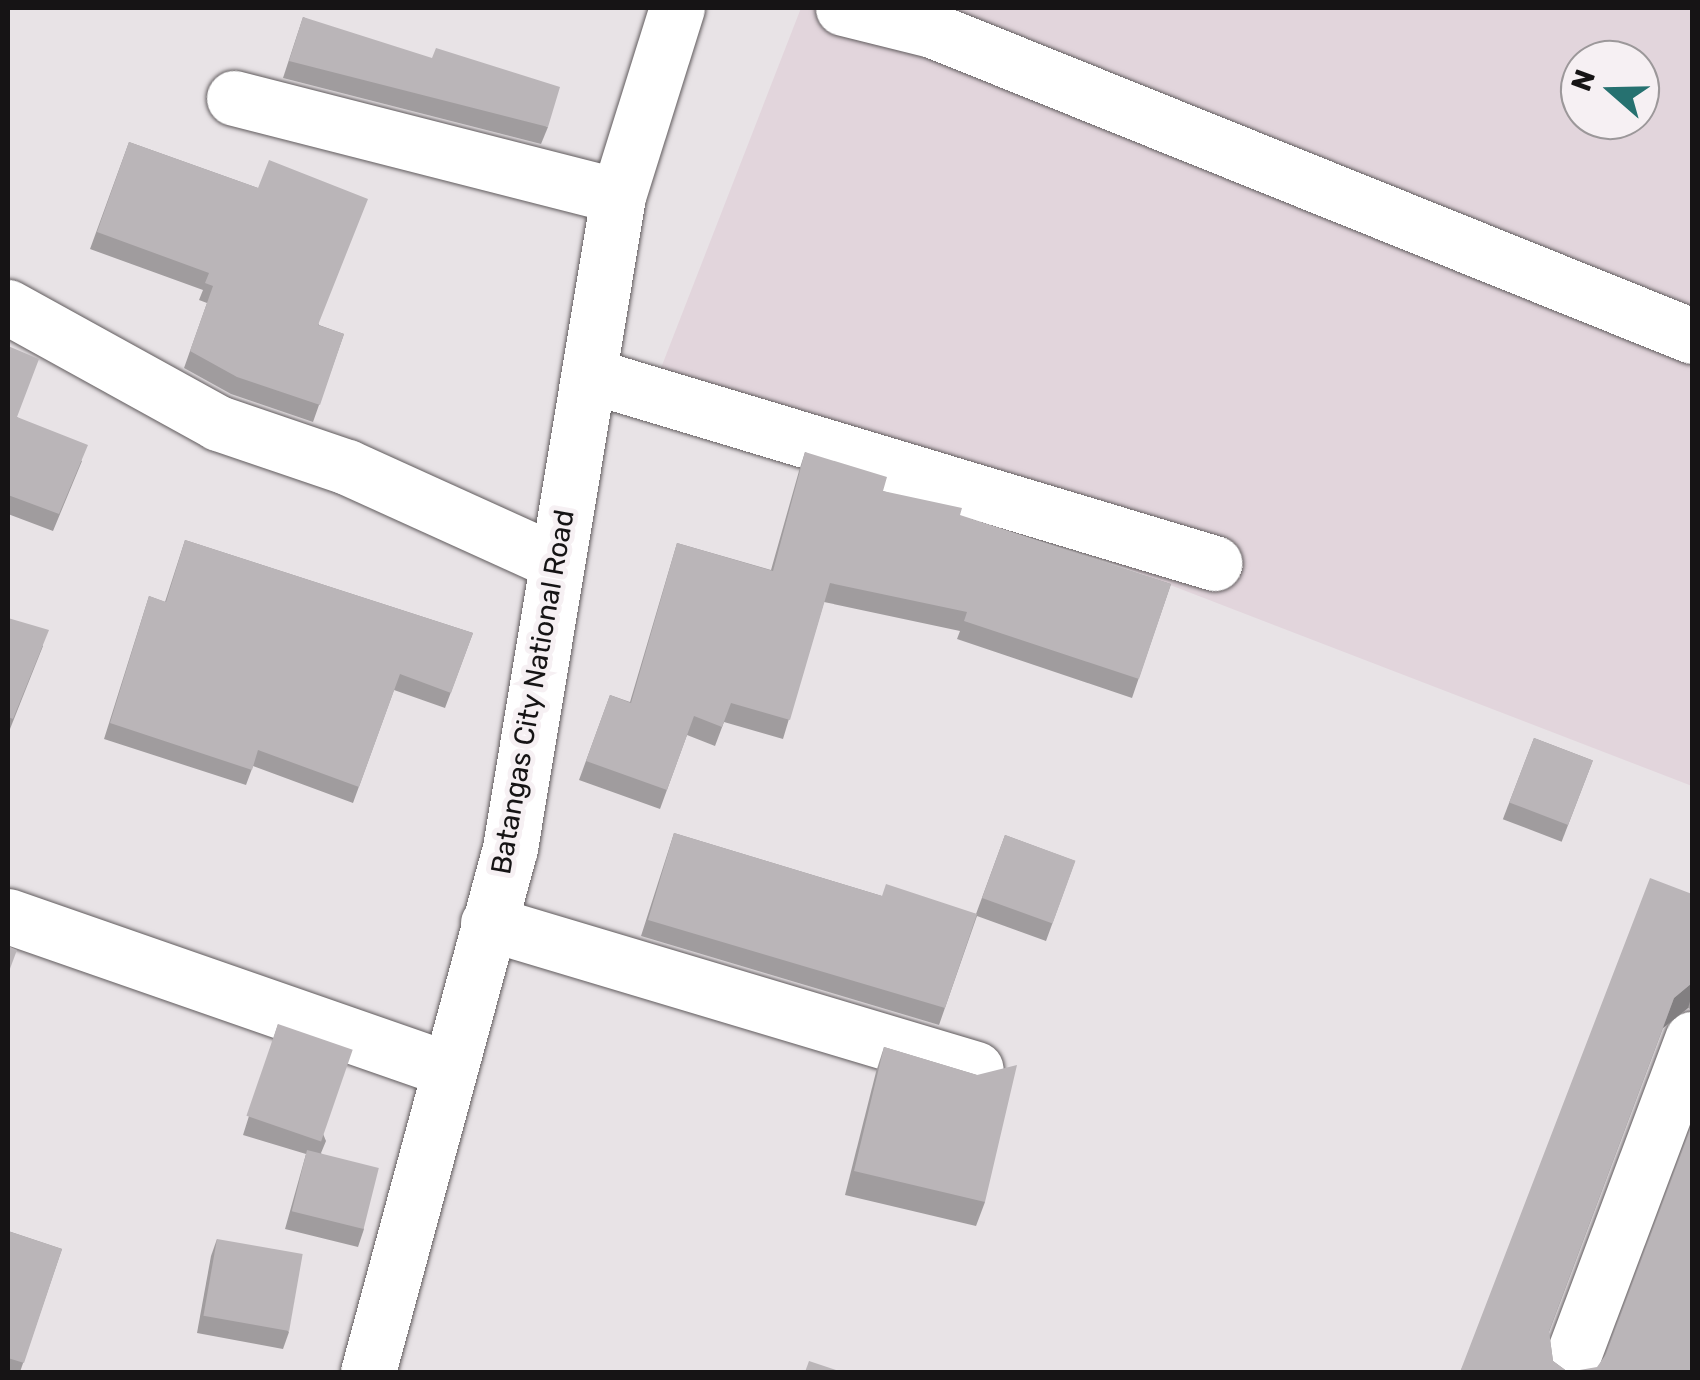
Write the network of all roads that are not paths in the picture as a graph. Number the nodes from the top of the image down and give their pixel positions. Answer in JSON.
{"nodes":[{"id":1,"x":676,"y":8,"type":"edge"},
{"id":2,"x":844,"y":8,"type":"edge"},
{"id":3,"x":936,"y":19,"type":"edge"},
{"id":4,"x":234,"y":98,"type":"dead end"},
{"id":5,"x":618,"y":196,"type":"junction"},
{"id":6,"x":8,"y":307,"type":"edge"},
{"id":7,"x":1692,"y":336,"type":"edge"},
{"id":8,"x":592,"y":376,"type":"junction"},
{"id":9,"x":554,"y":561,"type":"junction"},
{"id":10,"x":1214,"y":563,"type":"dead end"},
{"id":11,"x":8,"y":916,"type":"edge"},
{"id":12,"x":488,"y":923,"type":"junction"},
{"id":13,"x":1692,"y":1039,"type":"edge"},
{"id":14,"x":976,"y":1069,"type":"dead end"},
{"id":15,"x":448,"y":1070,"type":"junction"},
{"id":16,"x":368,"y":1372,"type":"edge"},
{"id":17,"x":1567,"y":1372,"type":"edge"}],
"edges":[{"from":1,"to":5,"type":"street","name":"Batangas City National Road"},
{"from":2,"to":3,"type":"street"},
{"from":3,"to":7,"type":"street"},
{"from":4,"to":5,"type":"street"},
{"from":5,"to":8,"type":"street","name":"Batangas City National Road"},
{"from":6,"to":9,"type":"street"},
{"from":8,"to":9,"type":"street","name":"Batangas City National Road"},
{"from":8,"to":10,"type":"street"},
{"from":9,"to":12,"type":"street","name":"Batangas City National Road"},
{"from":11,"to":15,"type":"street"},
{"from":12,"to":14,"type":"street"},
{"from":12,"to":15,"type":"street","name":"Batangas City National Road"},
{"from":13,"to":17,"type":"street"},
{"from":15,"to":16,"type":"street","name":"Batangas City National Road"}]}
